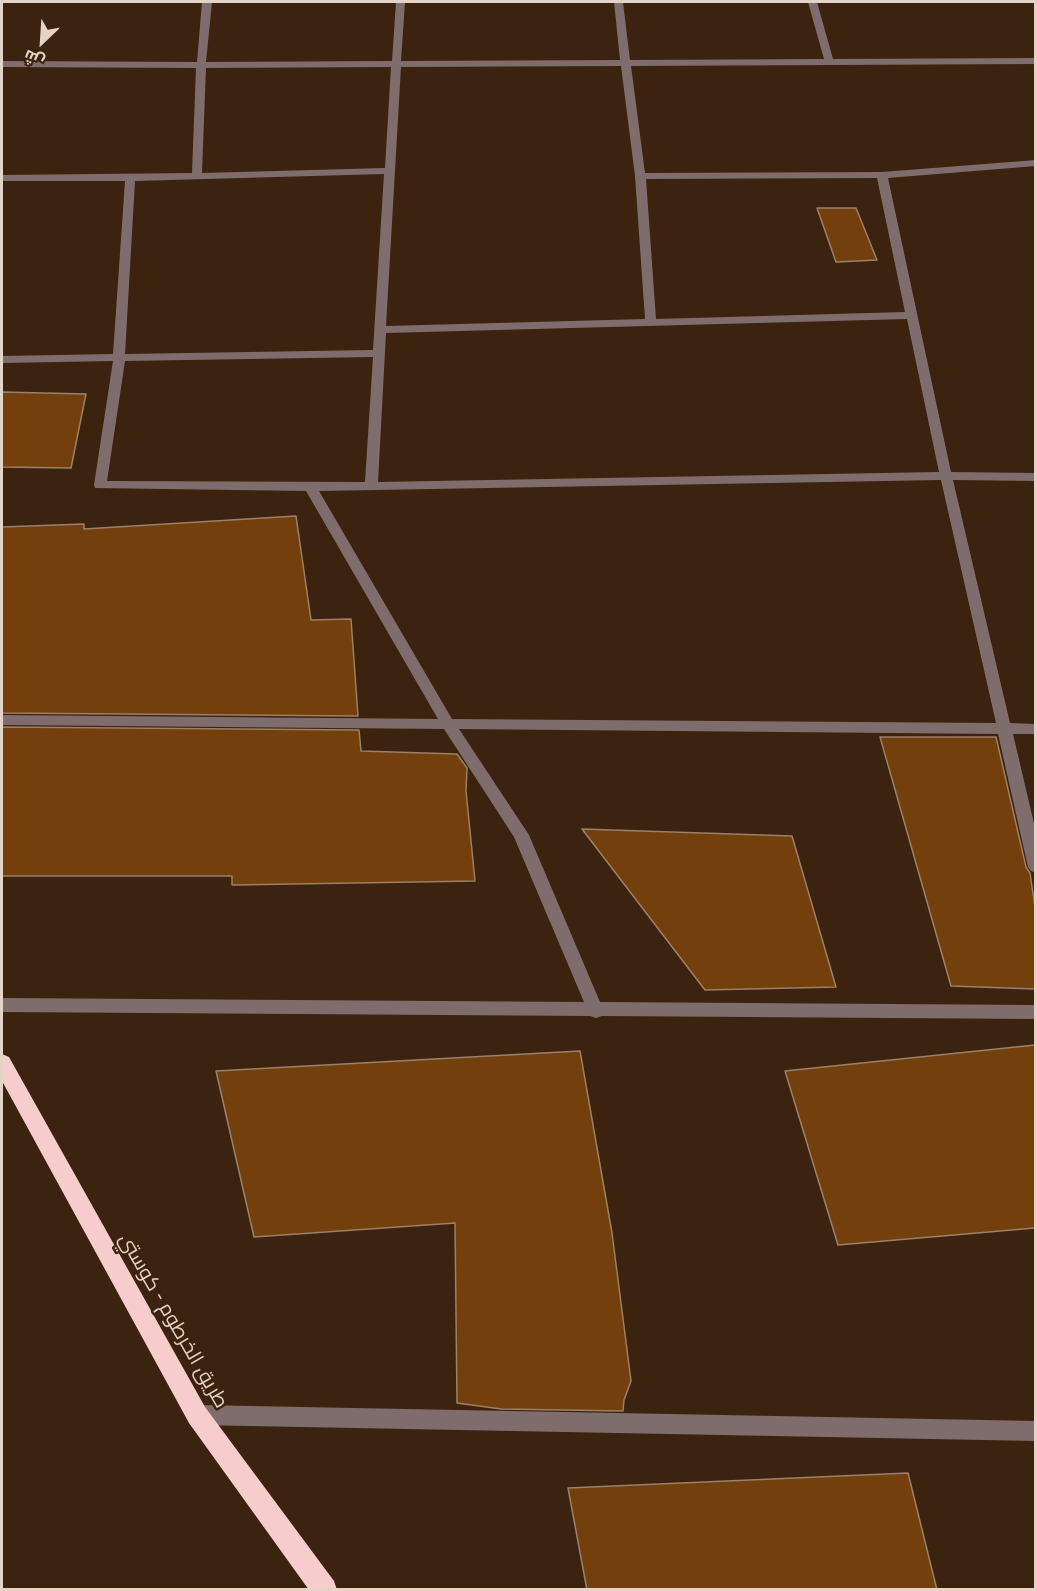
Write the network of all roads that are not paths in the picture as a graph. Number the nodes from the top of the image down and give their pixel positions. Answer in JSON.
{"nodes":[{"id":1,"x":207,"y":2,"type":"edge"},
{"id":2,"x":400,"y":2,"type":"edge"},
{"id":3,"x":618,"y":2,"type":"edge"},
{"id":4,"x":812,"y":2,"type":"edge"},
{"id":5,"x":624,"y":61,"type":"junction"},
{"id":6,"x":829,"y":61,"type":"junction"},
{"id":7,"x":1035,"y":61,"type":"edge"},
{"id":8,"x":396,"y":63,"type":"junction"},
{"id":9,"x":2,"y":64,"type":"edge"},
{"id":10,"x":201,"y":66,"type":"junction"},
{"id":11,"x":1035,"y":163,"type":"edge"},
{"id":12,"x":390,"y":171,"type":"junction"},
{"id":13,"x":882,"y":175,"type":"junction"},
{"id":14,"x":640,"y":176,"type":"junction"},
{"id":15,"x":197,"y":177,"type":"junction"},
{"id":16,"x":2,"y":178,"type":"edge"},
{"id":17,"x":130,"y":178,"type":"junction"},
{"id":18,"x":913,"y":315,"type":"junction"},
{"id":19,"x":651,"y":324,"type":"junction"},
{"id":20,"x":380,"y":330,"type":"junction"},
{"id":21,"x":378,"y":353,"type":"junction"},
{"id":22,"x":119,"y":359,"type":"junction"},
{"id":23,"x":2,"y":360,"type":"edge"},
{"id":24,"x":946,"y":476,"type":"junction"},
{"id":25,"x":1035,"y":477,"type":"edge"},
{"id":26,"x":371,"y":485,"type":"junction"},
{"id":27,"x":310,"y":487,"type":"junction"},
{"id":28,"x":2,"y":720,"type":"edge"},
{"id":29,"x":448,"y":724,"type":"junction"},
{"id":30,"x":1004,"y":728,"type":"junction"},
{"id":31,"x":1035,"y":729,"type":"edge"},
{"id":32,"x":1035,"y":867,"type":"edge"},
{"id":33,"x":2,"y":1005,"type":"edge"},
{"id":34,"x":596,"y":1011,"type":"junction"},
{"id":35,"x":1035,"y":1012,"type":"edge"},
{"id":36,"x":2,"y":1063,"type":"edge"},
{"id":37,"x":197,"y":1416,"type":"junction"},
{"id":38,"x":1035,"y":1431,"type":"edge"},
{"id":39,"x":325,"y":1590,"type":"edge"}],
"edges":[{"from":1,"to":10,"type":"street"},
{"from":2,"to":8,"type":"street"},
{"from":3,"to":5,"type":"street"},
{"from":4,"to":6,"type":"street"},
{"from":5,"to":6,"type":"street"},
{"from":5,"to":8,"type":"street"},
{"from":5,"to":14,"type":"street"},
{"from":6,"to":7,"type":"street"},
{"from":8,"to":10,"type":"street"},
{"from":8,"to":12,"type":"street"},
{"from":9,"to":10,"type":"street"},
{"from":10,"to":15,"type":"street"},
{"from":11,"to":13,"type":"street"},
{"from":12,"to":15,"type":"street"},
{"from":12,"to":20,"type":"street"},
{"from":13,"to":14,"type":"street"},
{"from":13,"to":18,"type":"street"},
{"from":14,"to":19,"type":"street"},
{"from":15,"to":17,"type":"street"},
{"from":16,"to":17,"type":"street"},
{"from":17,"to":22,"type":"street"},
{"from":18,"to":19,"type":"street"},
{"from":18,"to":24,"type":"street"},
{"from":19,"to":20,"type":"street"},
{"from":20,"to":21,"type":"street"},
{"from":21,"to":22,"type":"street"},
{"from":21,"to":26,"type":"street"},
{"from":22,"to":23,"type":"street"},
{"from":22,"to":27,"type":"street"},
{"from":24,"to":25,"type":"street"},
{"from":24,"to":26,"type":"street"},
{"from":24,"to":30,"type":"street"},
{"from":26,"to":27,"type":"street"},
{"from":27,"to":29,"type":"street"},
{"from":28,"to":29,"type":"street"},
{"from":29,"to":30,"type":"street"},
{"from":29,"to":34,"type":"street"},
{"from":30,"to":31,"type":"street"},
{"from":30,"to":32,"type":"street"},
{"from":33,"to":34,"type":"street"},
{"from":34,"to":35,"type":"street"},
{"from":36,"to":37,"type":"highway","name":"طريق الخرطوم - كوستي"},
{"from":37,"to":38,"type":"street"},
{"from":37,"to":39,"type":"highway","name":"طريق الخرطوم - كوستي"}]}
